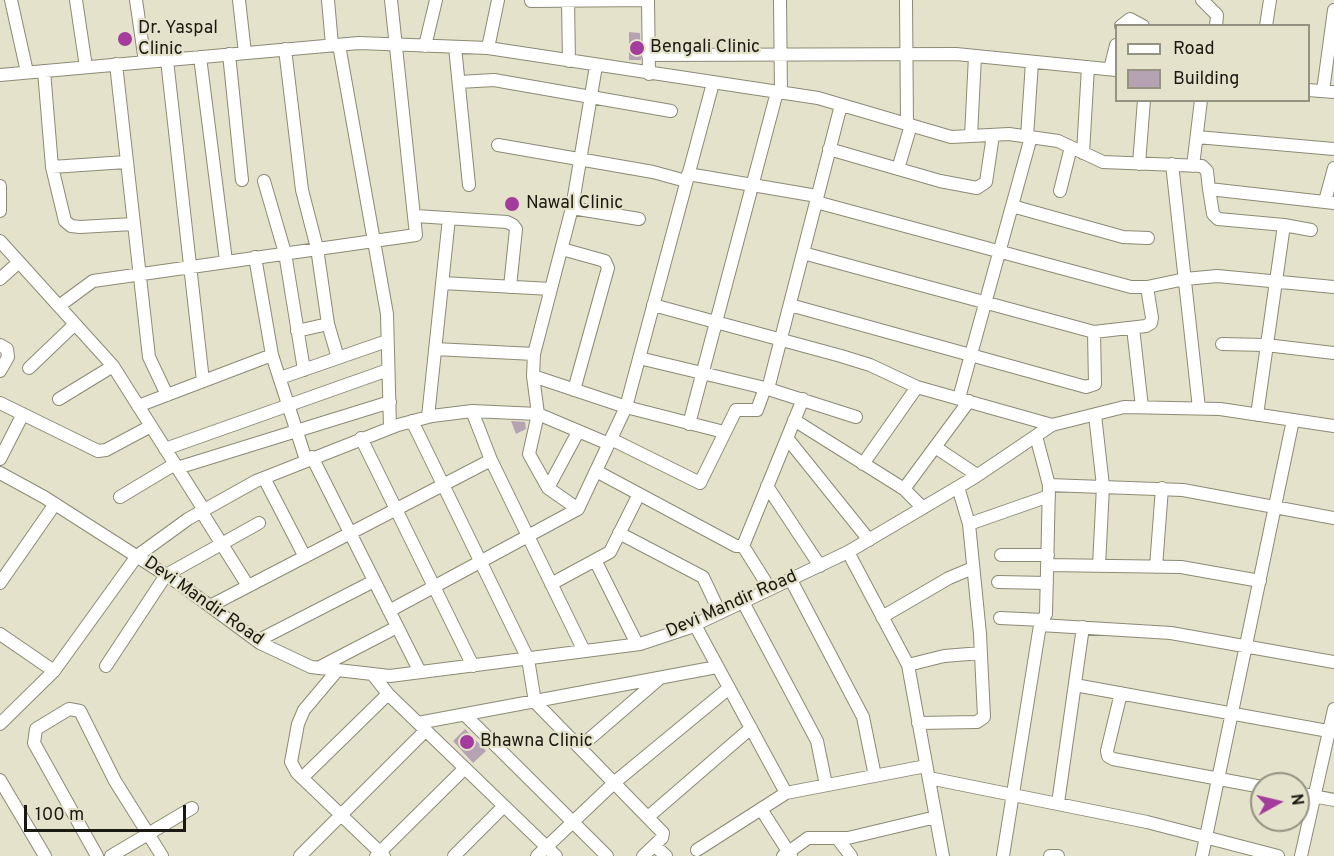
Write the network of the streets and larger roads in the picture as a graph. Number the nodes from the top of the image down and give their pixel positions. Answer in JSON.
{"nodes":[{"id":1,"x":11,"y":0,"type":"edge"},
{"id":2,"x":76,"y":0,"type":"edge"},
{"id":3,"x":136,"y":0,"type":"edge"},
{"id":4,"x":239,"y":0,"type":"edge"},
{"id":5,"x":327,"y":0,"type":"edge"},
{"id":6,"x":391,"y":0,"type":"edge"},
{"id":7,"x":436,"y":0,"type":"edge"},
{"id":8,"x":498,"y":0,"type":"edge"},
{"id":9,"x":568,"y":0,"type":"edge"},
{"id":10,"x":647,"y":0,"type":"edge"},
{"id":11,"x":780,"y":0,"type":"edge"},
{"id":12,"x":906,"y":0,"type":"edge"},
{"id":13,"x":1202,"y":0,"type":"edge"},
{"id":14,"x":1270,"y":0,"type":"edge"},
{"id":15,"x":531,"y":1,"type":"edge"},
{"id":16,"x":1334,"y":10,"type":"edge"},
{"id":17,"x":1124,"y":24,"type":"edge"},
{"id":18,"x":1139,"y":24,"type":"edge"},
{"id":19,"x":1216,"y":24,"type":"edge"},
{"id":20,"x":1266,"y":24,"type":"edge"},
{"id":21,"x":336,"y":45,"type":"junction"},
{"id":22,"x":397,"y":45,"type":"junction"},
{"id":23,"x":424,"y":46,"type":"junction"},
{"id":24,"x":455,"y":47,"type":"junction"},
{"id":25,"x":488,"y":48,"type":"junction"},
{"id":26,"x":285,"y":49,"type":"junction"},
{"id":27,"x":245,"y":53,"type":"junction"},
{"id":28,"x":1115,"y":53,"type":"edge"},
{"id":29,"x":229,"y":54,"type":"junction"},
{"id":30,"x":781,"y":54,"type":"junction"},
{"id":31,"x":906,"y":54,"type":"junction"},
{"id":32,"x":648,"y":55,"type":"junction"},
{"id":33,"x":975,"y":56,"type":"junction"},
{"id":34,"x":200,"y":57,"type":"junction"},
{"id":35,"x":167,"y":60,"type":"junction"},
{"id":36,"x":145,"y":62,"type":"junction"},
{"id":37,"x":569,"y":62,"type":"junction"},
{"id":38,"x":1032,"y":62,"type":"junction"},
{"id":39,"x":116,"y":64,"type":"junction"},
{"id":40,"x":596,"y":66,"type":"junction"},
{"id":41,"x":86,"y":67,"type":"junction"},
{"id":42,"x":1088,"y":67,"type":"junction"},
{"id":43,"x":1113,"y":69,"type":"edge"},
{"id":44,"x":44,"y":71,"type":"junction"},
{"id":45,"x":27,"y":72,"type":"junction"},
{"id":46,"x":649,"y":74,"type":"junction"},
{"id":47,"x":0,"y":75,"type":"edge"},
{"id":48,"x":459,"y":82,"type":"junction"},
{"id":49,"x":713,"y":83,"type":"junction"},
{"id":50,"x":1310,"y":90,"type":"edge"},
{"id":51,"x":779,"y":92,"type":"junction"},
{"id":52,"x":1328,"y":92,"type":"edge"},
{"id":53,"x":591,"y":98,"type":"junction"},
{"id":54,"x":1144,"y":102,"type":"edge"},
{"id":55,"x":1201,"y":102,"type":"edge"},
{"id":56,"x":841,"y":105,"type":"junction"},
{"id":57,"x":671,"y":111,"type":"dead end"},
{"id":58,"x":909,"y":124,"type":"junction"},
{"id":59,"x":993,"y":135,"type":"junction"},
{"id":60,"x":970,"y":136,"type":"junction"},
{"id":61,"x":1197,"y":136,"type":"junction"},
{"id":62,"x":1029,"y":137,"type":"junction"},
{"id":63,"x":498,"y":145,"type":"dead end"},
{"id":64,"x":1071,"y":147,"type":"junction"},
{"id":65,"x":830,"y":149,"type":"junction"},
{"id":66,"x":1334,"y":149,"type":"edge"},
{"id":67,"x":1083,"y":153,"type":"junction"},
{"id":68,"x":580,"y":159,"type":"junction"},
{"id":69,"x":126,"y":162,"type":"junction"},
{"id":70,"x":1139,"y":164,"type":"junction"},
{"id":71,"x":1172,"y":164,"type":"junction"},
{"id":72,"x":1193,"y":166,"type":"junction"},
{"id":73,"x":52,"y":167,"type":"junction"},
{"id":74,"x":898,"y":169,"type":"junction"},
{"id":75,"x":1334,"y":172,"type":"edge"},
{"id":76,"x":687,"y":178,"type":"junction"},
{"id":77,"x":242,"y":180,"type":"dead end"},
{"id":78,"x":264,"y":181,"type":"dead end"},
{"id":79,"x":752,"y":184,"type":"junction"},
{"id":80,"x":469,"y":185,"type":"dead end"},
{"id":81,"x":0,"y":186,"type":"edge"},
{"id":82,"x":1209,"y":189,"type":"junction"},
{"id":83,"x":1060,"y":191,"type":"dead end"},
{"id":84,"x":817,"y":199,"type":"junction"},
{"id":85,"x":1329,"y":202,"type":"edge"},
{"id":86,"x":1012,"y":206,"type":"junction"},
{"id":87,"x":572,"y":208,"type":"junction"},
{"id":88,"x":0,"y":211,"type":"edge"},
{"id":89,"x":416,"y":216,"type":"junction"},
{"id":90,"x":449,"y":219,"type":"junction"},
{"id":91,"x":639,"y":219,"type":"dead end"},
{"id":92,"x":133,"y":224,"type":"junction"},
{"id":93,"x":1284,"y":225,"type":"junction"},
{"id":94,"x":1311,"y":230,"type":"dead end"},
{"id":95,"x":1148,"y":238,"type":"dead end"},
{"id":96,"x":372,"y":240,"type":"junction"},
{"id":97,"x":0,"y":241,"type":"edge"},
{"id":98,"x":317,"y":248,"type":"junction"},
{"id":99,"x":562,"y":249,"type":"junction"},
{"id":100,"x":285,"y":253,"type":"junction"},
{"id":101,"x":803,"y":253,"type":"junction"},
{"id":102,"x":999,"y":253,"type":"junction"},
{"id":103,"x":255,"y":257,"type":"junction"},
{"id":104,"x":226,"y":261,"type":"junction"},
{"id":105,"x":19,"y":262,"type":"junction"},
{"id":106,"x":190,"y":267,"type":"junction"},
{"id":107,"x":138,"y":274,"type":"junction"},
{"id":108,"x":0,"y":279,"type":"edge"},
{"id":109,"x":1185,"y":279,"type":"junction"},
{"id":110,"x":1275,"y":281,"type":"junction"},
{"id":111,"x":442,"y":283,"type":"junction"},
{"id":112,"x":510,"y":287,"type":"junction"},
{"id":113,"x":1147,"y":287,"type":"junction"},
{"id":114,"x":1334,"y":287,"type":"edge"},
{"id":115,"x":551,"y":289,"type":"junction"},
{"id":116,"x":985,"y":304,"type":"junction"},
{"id":117,"x":653,"y":305,"type":"junction"},
{"id":118,"x":790,"y":305,"type":"junction"},
{"id":119,"x":58,"y":306,"type":"junction"},
{"id":120,"x":716,"y":322,"type":"junction"},
{"id":121,"x":75,"y":324,"type":"junction"},
{"id":122,"x":328,"y":324,"type":"junction"},
{"id":123,"x":1133,"y":328,"type":"junction"},
{"id":124,"x":297,"y":331,"type":"junction"},
{"id":125,"x":1094,"y":332,"type":"junction"},
{"id":126,"x":387,"y":340,"type":"junction"},
{"id":127,"x":781,"y":340,"type":"junction"},
{"id":128,"x":1222,"y":344,"type":"dead end"},
{"id":129,"x":0,"y":345,"type":"edge"},
{"id":130,"x":1266,"y":345,"type":"junction"},
{"id":131,"x":435,"y":349,"type":"junction"},
{"id":132,"x":971,"y":353,"type":"junction"},
{"id":133,"x":1334,"y":353,"type":"edge"},
{"id":134,"x":534,"y":354,"type":"junction"},
{"id":135,"x":272,"y":355,"type":"junction"},
{"id":136,"x":338,"y":358,"type":"junction"},
{"id":137,"x":639,"y":358,"type":"junction"},
{"id":138,"x":113,"y":366,"type":"junction"},
{"id":139,"x":29,"y":368,"type":"dead end"},
{"id":140,"x":304,"y":370,"type":"junction"},
{"id":141,"x":388,"y":370,"type":"junction"},
{"id":142,"x":0,"y":371,"type":"edge"},
{"id":143,"x":702,"y":372,"type":"junction"},
{"id":144,"x":533,"y":376,"type":"junction"},
{"id":145,"x":279,"y":378,"type":"junction"},
{"id":146,"x":204,"y":381,"type":"junction"},
{"id":147,"x":917,"y":387,"type":"junction"},
{"id":148,"x":767,"y":389,"type":"junction"},
{"id":149,"x":574,"y":390,"type":"junction"},
{"id":150,"x":167,"y":395,"type":"junction"},
{"id":151,"x":59,"y":399,"type":"dead end"},
{"id":152,"x":803,"y":399,"type":"junction"},
{"id":153,"x":964,"y":399,"type":"junction"},
{"id":154,"x":390,"y":402,"type":"junction"},
{"id":155,"x":0,"y":403,"type":"edge"},
{"id":156,"x":288,"y":405,"type":"junction"},
{"id":157,"x":138,"y":406,"type":"junction"},
{"id":158,"x":626,"y":407,"type":"junction"},
{"id":159,"x":1142,"y":407,"type":"junction"},
{"id":160,"x":1199,"y":408,"type":"junction"},
{"id":161,"x":472,"y":411,"type":"junction"},
{"id":162,"x":23,"y":414,"type":"junction"},
{"id":163,"x":538,"y":414,"type":"junction"},
{"id":164,"x":1257,"y":414,"type":"junction"},
{"id":165,"x":1095,"y":415,"type":"junction"},
{"id":166,"x":428,"y":417,"type":"junction"},
{"id":167,"x":856,"y":417,"type":"dead end"},
{"id":168,"x":794,"y":420,"type":"junction"},
{"id":169,"x":1293,"y":420,"type":"junction"},
{"id":170,"x":412,"y":421,"type":"junction"},
{"id":171,"x":689,"y":424,"type":"junction"},
{"id":172,"x":1052,"y":425,"type":"junction"},
{"id":173,"x":151,"y":426,"type":"junction"},
{"id":174,"x":1334,"y":426,"type":"edge"},
{"id":175,"x":390,"y":428,"type":"junction"},
{"id":176,"x":296,"y":431,"type":"junction"},
{"id":177,"x":578,"y":432,"type":"junction"},
{"id":178,"x":724,"y":432,"type":"junction"},
{"id":179,"x":1036,"y":436,"type":"junction"},
{"id":180,"x":361,"y":438,"type":"junction"},
{"id":181,"x":787,"y":438,"type":"junction"},
{"id":182,"x":610,"y":442,"type":"junction"},
{"id":183,"x":935,"y":447,"type":"junction"},
{"id":184,"x":165,"y":449,"type":"junction"},
{"id":185,"x":0,"y":459,"type":"edge"},
{"id":186,"x":309,"y":459,"type":"junction"},
{"id":187,"x":491,"y":460,"type":"junction"},
{"id":188,"x":863,"y":464,"type":"junction"},
{"id":189,"x":176,"y":466,"type":"junction"},
{"id":190,"x":596,"y":471,"type":"junction"},
{"id":191,"x":0,"y":473,"type":"edge"},
{"id":192,"x":977,"y":475,"type":"junction"},
{"id":193,"x":264,"y":478,"type":"junction"},
{"id":194,"x":443,"y":485,"type":"junction"},
{"id":195,"x":767,"y":486,"type":"junction"},
{"id":196,"x":1102,"y":486,"type":"junction"},
{"id":197,"x":958,"y":487,"type":"junction"},
{"id":198,"x":548,"y":488,"type":"junction"},
{"id":199,"x":1162,"y":488,"type":"junction"},
{"id":200,"x":904,"y":489,"type":"junction"},
{"id":201,"x":1049,"y":490,"type":"junction"},
{"id":202,"x":639,"y":494,"type":"junction"},
{"id":203,"x":120,"y":497,"type":"dead end"},
{"id":204,"x":55,"y":504,"type":"junction"},
{"id":205,"x":923,"y":507,"type":"junction"},
{"id":206,"x":1275,"y":507,"type":"junction"},
{"id":207,"x":578,"y":509,"type":"junction"},
{"id":208,"x":396,"y":510,"type":"junction"},
{"id":209,"x":203,"y":511,"type":"junction"},
{"id":210,"x":1334,"y":518,"type":"edge"},
{"id":211,"x":259,"y":523,"type":"dead end"},
{"id":212,"x":969,"y":524,"type":"junction"},
{"id":213,"x":350,"y":533,"type":"junction"},
{"id":214,"x":619,"y":533,"type":"junction"},
{"id":215,"x":528,"y":536,"type":"junction"},
{"id":216,"x":869,"y":540,"type":"junction"},
{"id":217,"x":222,"y":544,"type":"junction"},
{"id":218,"x":743,"y":546,"type":"junction"},
{"id":219,"x":848,"y":552,"type":"junction"},
{"id":220,"x":1001,"y":555,"type":"dead end"},
{"id":221,"x":137,"y":556,"type":"junction"},
{"id":222,"x":306,"y":556,"type":"junction"},
{"id":223,"x":595,"y":560,"type":"junction"},
{"id":224,"x":1048,"y":560,"type":"junction"},
{"id":225,"x":481,"y":562,"type":"junction"},
{"id":226,"x":820,"y":566,"type":"junction"},
{"id":227,"x":1099,"y":566,"type":"junction"},
{"id":228,"x":1156,"y":567,"type":"junction"},
{"id":229,"x":973,"y":568,"type":"junction"},
{"id":230,"x":166,"y":575,"type":"junction"},
{"id":231,"x":374,"y":580,"type":"junction"},
{"id":232,"x":790,"y":580,"type":"junction"},
{"id":233,"x":1260,"y":581,"type":"junction"},
{"id":234,"x":998,"y":582,"type":"dead end"},
{"id":235,"x":0,"y":583,"type":"edge"},
{"id":236,"x":1047,"y":583,"type":"junction"},
{"id":237,"x":551,"y":584,"type":"junction"},
{"id":238,"x":248,"y":586,"type":"junction"},
{"id":239,"x":435,"y":587,"type":"junction"},
{"id":240,"x":770,"y":589,"type":"junction"},
{"id":241,"x":743,"y":602,"type":"junction"},
{"id":242,"x":210,"y":606,"type":"junction"},
{"id":243,"x":389,"y":611,"type":"junction"},
{"id":244,"x":720,"y":613,"type":"junction"},
{"id":245,"x":882,"y":617,"type":"junction"},
{"id":246,"x":1000,"y":618,"type":"dead end"},
{"id":247,"x":1041,"y":623,"type":"junction"},
{"id":248,"x":695,"y":625,"type":"junction"},
{"id":249,"x":397,"y":627,"type":"junction"},
{"id":250,"x":1083,"y":627,"type":"junction"},
{"id":251,"x":0,"y":634,"type":"edge"},
{"id":252,"x":257,"y":641,"type":"junction"},
{"id":253,"x":637,"y":644,"type":"junction"},
{"id":254,"x":1246,"y":646,"type":"junction"},
{"id":255,"x":584,"y":651,"type":"junction"},
{"id":256,"x":981,"y":653,"type":"junction"},
{"id":257,"x":528,"y":659,"type":"junction"},
{"id":258,"x":1334,"y":662,"type":"edge"},
{"id":259,"x":908,"y":665,"type":"junction"},
{"id":260,"x":106,"y":666,"type":"dead end"},
{"id":261,"x":473,"y":666,"type":"junction"},
{"id":262,"x":717,"y":667,"type":"junction"},
{"id":263,"x":318,"y":668,"type":"junction"},
{"id":264,"x":54,"y":671,"type":"junction"},
{"id":265,"x":336,"y":672,"type":"junction"},
{"id":266,"x":420,"y":672,"type":"junction"},
{"id":267,"x":374,"y":676,"type":"junction"},
{"id":268,"x":660,"y":678,"type":"junction"},
{"id":269,"x":1075,"y":686,"type":"junction"},
{"id":270,"x":729,"y":688,"type":"junction"},
{"id":271,"x":1121,"y":693,"type":"junction"},
{"id":272,"x":388,"y":694,"type":"junction"},
{"id":273,"x":535,"y":702,"type":"junction"},
{"id":274,"x":1334,"y":709,"type":"edge"},
{"id":275,"x":1233,"y":712,"type":"junction"},
{"id":276,"x":465,"y":714,"type":"junction"},
{"id":277,"x":918,"y":723,"type":"junction"},
{"id":278,"x":0,"y":724,"type":"edge"},
{"id":279,"x":422,"y":727,"type":"junction"},
{"id":280,"x":751,"y":728,"type":"junction"},
{"id":281,"x":1332,"y":732,"type":"edge"},
{"id":282,"x":580,"y":747,"type":"junction"},
{"id":283,"x":465,"y":768,"type":"junction"},
{"id":284,"x":928,"y":772,"type":"junction"},
{"id":285,"x":875,"y":776,"type":"junction"},
{"id":286,"x":302,"y":778,"type":"junction"},
{"id":287,"x":1219,"y":778,"type":"junction"},
{"id":288,"x":0,"y":780,"type":"edge"},
{"id":289,"x":615,"y":782,"type":"junction"},
{"id":290,"x":1250,"y":784,"type":"edge"},
{"id":291,"x":826,"y":785,"type":"junction"},
{"id":292,"x":786,"y":793,"type":"junction"},
{"id":293,"x":1014,"y":794,"type":"junction"},
{"id":294,"x":1310,"y":795,"type":"edge"},
{"id":295,"x":1315,"y":796,"type":"junction"},
{"id":296,"x":1334,"y":800,"type":"edge"},
{"id":297,"x":1058,"y":803,"type":"junction"},
{"id":298,"x":504,"y":806,"type":"junction"},
{"id":299,"x":192,"y":808,"type":"dead end"},
{"id":300,"x":761,"y":809,"type":"junction"},
{"id":301,"x":341,"y":815,"type":"junction"},
{"id":302,"x":648,"y":817,"type":"junction"},
{"id":303,"x":936,"y":817,"type":"junction"},
{"id":304,"x":573,"y":822,"type":"junction"},
{"id":305,"x":148,"y":835,"type":"junction"},
{"id":306,"x":837,"y":838,"type":"junction"},
{"id":307,"x":1206,"y":838,"type":"junction"},
{"id":308,"x":655,"y":846,"type":"junction"},
{"id":309,"x":697,"y":850,"type":"dead end"},
{"id":310,"x":546,"y":853,"type":"edge"},
{"id":311,"x":380,"y":855,"type":"edge"},
{"id":312,"x":787,"y":855,"type":"edge"},
{"id":313,"x":45,"y":856,"type":"edge"},
{"id":314,"x":97,"y":856,"type":"edge"},
{"id":315,"x":111,"y":856,"type":"edge"},
{"id":316,"x":162,"y":856,"type":"edge"},
{"id":317,"x":300,"y":856,"type":"edge"},
{"id":318,"x":454,"y":856,"type":"edge"},
{"id":319,"x":607,"y":856,"type":"edge"},
{"id":320,"x":644,"y":856,"type":"edge"},
{"id":321,"x":666,"y":856,"type":"edge"},
{"id":322,"x":851,"y":856,"type":"edge"},
{"id":323,"x":943,"y":856,"type":"edge"},
{"id":324,"x":1003,"y":856,"type":"edge"},
{"id":325,"x":1050,"y":856,"type":"edge"},
{"id":326,"x":1058,"y":856,"type":"edge"},
{"id":327,"x":1202,"y":856,"type":"edge"},
{"id":328,"x":1278,"y":856,"type":"edge"},
{"id":329,"x":1301,"y":856,"type":"edge"}],
"edges":[{"from":1,"to":45,"type":"street"},
{"from":2,"to":41,"type":"street"},
{"from":3,"to":36,"type":"street"},
{"from":4,"to":27,"type":"street"},
{"from":5,"to":21,"type":"street"},
{"from":6,"to":22,"type":"street"},
{"from":7,"to":23,"type":"street"},
{"from":8,"to":25,"type":"street"},
{"from":9,"to":10,"type":"street"},
{"from":9,"to":15,"type":"street"},
{"from":9,"to":37,"type":"street"},
{"from":10,"to":32,"type":"street"},
{"from":11,"to":30,"type":"street"},
{"from":12,"to":31,"type":"street"},
{"from":13,"to":19,"type":"street"},
{"from":14,"to":20,"type":"street"},
{"from":16,"to":52,"type":"street"},
{"from":17,"to":18,"type":"street"},
{"from":21,"to":22,"type":"street"},
{"from":21,"to":26,"type":"street"},
{"from":21,"to":96,"type":"street"},
{"from":22,"to":23,"type":"street"},
{"from":22,"to":89,"type":"street"},
{"from":23,"to":24,"type":"street"},
{"from":24,"to":25,"type":"street"},
{"from":24,"to":48,"type":"street"},
{"from":25,"to":37,"type":"street"},
{"from":26,"to":27,"type":"street"},
{"from":26,"to":98,"type":"street"},
{"from":27,"to":29,"type":"street"},
{"from":28,"to":43,"type":"street"},
{"from":29,"to":34,"type":"street"},
{"from":29,"to":77,"type":"street"},
{"from":30,"to":31,"type":"street"},
{"from":30,"to":32,"type":"street"},
{"from":30,"to":51,"type":"street"},
{"from":31,"to":33,"type":"street"},
{"from":31,"to":58,"type":"street"},
{"from":32,"to":46,"type":"street"},
{"from":33,"to":38,"type":"street"},
{"from":33,"to":60,"type":"street"},
{"from":34,"to":35,"type":"street"},
{"from":34,"to":104,"type":"street"},
{"from":35,"to":36,"type":"street"},
{"from":35,"to":106,"type":"street"},
{"from":36,"to":39,"type":"street"},
{"from":37,"to":40,"type":"street"},
{"from":38,"to":42,"type":"street"},
{"from":38,"to":62,"type":"street"},
{"from":39,"to":41,"type":"street"},
{"from":39,"to":69,"type":"street"},
{"from":40,"to":46,"type":"street"},
{"from":40,"to":53,"type":"street"},
{"from":41,"to":44,"type":"street"},
{"from":42,"to":43,"type":"street"},
{"from":42,"to":67,"type":"street"},
{"from":44,"to":45,"type":"street"},
{"from":44,"to":73,"type":"street"},
{"from":45,"to":47,"type":"street"},
{"from":46,"to":49,"type":"street"},
{"from":48,"to":53,"type":"street"},
{"from":48,"to":80,"type":"street"},
{"from":49,"to":51,"type":"street"},
{"from":49,"to":76,"type":"street"},
{"from":50,"to":52,"type":"street"},
{"from":51,"to":56,"type":"street"},
{"from":51,"to":79,"type":"street"},
{"from":53,"to":57,"type":"street"},
{"from":53,"to":68,"type":"street"},
{"from":54,"to":70,"type":"street"},
{"from":55,"to":61,"type":"street"},
{"from":56,"to":58,"type":"street"},
{"from":56,"to":65,"type":"street"},
{"from":58,"to":60,"type":"street"},
{"from":58,"to":74,"type":"street"},
{"from":59,"to":60,"type":"street"},
{"from":59,"to":62,"type":"street"},
{"from":59,"to":74,"type":"street"},
{"from":61,"to":66,"type":"street"},
{"from":61,"to":72,"type":"street"},
{"from":62,"to":64,"type":"street"},
{"from":62,"to":86,"type":"street"},
{"from":63,"to":68,"type":"street"},
{"from":64,"to":67,"type":"street"},
{"from":64,"to":83,"type":"street"},
{"from":65,"to":74,"type":"street"},
{"from":65,"to":84,"type":"street"},
{"from":67,"to":70,"type":"street"},
{"from":68,"to":76,"type":"street"},
{"from":68,"to":87,"type":"street"},
{"from":69,"to":73,"type":"street"},
{"from":69,"to":92,"type":"street"},
{"from":70,"to":71,"type":"street"},
{"from":71,"to":72,"type":"street"},
{"from":71,"to":109,"type":"street"},
{"from":72,"to":82,"type":"street"},
{"from":73,"to":92,"type":"street"},
{"from":75,"to":85,"type":"street"},
{"from":76,"to":79,"type":"street"},
{"from":76,"to":117,"type":"street"},
{"from":78,"to":100,"type":"street"},
{"from":79,"to":84,"type":"street"},
{"from":79,"to":120,"type":"street"},
{"from":81,"to":88,"type":"street"},
{"from":82,"to":85,"type":"street"},
{"from":82,"to":93,"type":"street"},
{"from":84,"to":101,"type":"street"},
{"from":84,"to":102,"type":"street"},
{"from":86,"to":95,"type":"street"},
{"from":86,"to":102,"type":"street"},
{"from":87,"to":91,"type":"street"},
{"from":87,"to":99,"type":"street"},
{"from":89,"to":90,"type":"street"},
{"from":89,"to":96,"type":"street"},
{"from":90,"to":111,"type":"street"},
{"from":90,"to":112,"type":"street"},
{"from":92,"to":107,"type":"street"},
{"from":93,"to":94,"type":"street"},
{"from":93,"to":110,"type":"street"},
{"from":96,"to":98,"type":"street"},
{"from":96,"to":126,"type":"street"},
{"from":97,"to":105,"type":"street"},
{"from":98,"to":100,"type":"street"},
{"from":98,"to":122,"type":"street"},
{"from":99,"to":115,"type":"street"},
{"from":99,"to":149,"type":"street"},
{"from":100,"to":103,"type":"street"},
{"from":100,"to":124,"type":"street"},
{"from":101,"to":116,"type":"street"},
{"from":101,"to":118,"type":"street"},
{"from":102,"to":113,"type":"street"},
{"from":102,"to":116,"type":"street"},
{"from":103,"to":104,"type":"street"},
{"from":103,"to":135,"type":"street"},
{"from":104,"to":106,"type":"street"},
{"from":105,"to":108,"type":"street"},
{"from":105,"to":119,"type":"street"},
{"from":106,"to":107,"type":"street"},
{"from":106,"to":146,"type":"street"},
{"from":107,"to":119,"type":"street"},
{"from":107,"to":150,"type":"street"},
{"from":109,"to":110,"type":"street"},
{"from":109,"to":113,"type":"street"},
{"from":109,"to":160,"type":"street"},
{"from":110,"to":114,"type":"street"},
{"from":110,"to":130,"type":"street"},
{"from":111,"to":112,"type":"street"},
{"from":111,"to":131,"type":"street"},
{"from":112,"to":115,"type":"street"},
{"from":113,"to":123,"type":"street"},
{"from":115,"to":134,"type":"street"},
{"from":116,"to":125,"type":"street"},
{"from":116,"to":132,"type":"street"},
{"from":117,"to":120,"type":"street"},
{"from":117,"to":137,"type":"street"},
{"from":118,"to":127,"type":"street"},
{"from":118,"to":132,"type":"street"},
{"from":119,"to":121,"type":"street"},
{"from":120,"to":127,"type":"street"},
{"from":120,"to":143,"type":"street"},
{"from":121,"to":138,"type":"street"},
{"from":121,"to":139,"type":"street"},
{"from":122,"to":124,"type":"street"},
{"from":122,"to":136,"type":"street"},
{"from":123,"to":125,"type":"street"},
{"from":123,"to":159,"type":"street"},
{"from":124,"to":140,"type":"street"},
{"from":125,"to":132,"type":"street"},
{"from":126,"to":136,"type":"street"},
{"from":126,"to":141,"type":"street"},
{"from":127,"to":147,"type":"street"},
{"from":127,"to":148,"type":"street"},
{"from":128,"to":130,"type":"street"},
{"from":129,"to":142,"type":"street"},
{"from":130,"to":133,"type":"street"},
{"from":130,"to":164,"type":"street"},
{"from":131,"to":134,"type":"street"},
{"from":131,"to":166,"type":"street"},
{"from":132,"to":153,"type":"street"},
{"from":134,"to":144,"type":"street"},
{"from":135,"to":145,"type":"street"},
{"from":135,"to":146,"type":"street"},
{"from":136,"to":140,"type":"street"},
{"from":137,"to":143,"type":"street"},
{"from":137,"to":158,"type":"street"},
{"from":138,"to":151,"type":"street"},
{"from":138,"to":157,"type":"street"},
{"from":140,"to":145,"type":"street"},
{"from":141,"to":154,"type":"street"},
{"from":141,"to":156,"type":"street"},
{"from":143,"to":148,"type":"street"},
{"from":143,"to":171,"type":"street"},
{"from":144,"to":149,"type":"street"},
{"from":144,"to":163,"type":"street"},
{"from":145,"to":156,"type":"street"},
{"from":146,"to":150,"type":"street"},
{"from":147,"to":153,"type":"street"},
{"from":147,"to":188,"type":"street"},
{"from":148,"to":152,"type":"street"},
{"from":148,"to":178,"type":"street"},
{"from":149,"to":158,"type":"street"},
{"from":150,"to":157,"type":"street"},
{"from":152,"to":167,"type":"street"},
{"from":152,"to":168,"type":"street"},
{"from":153,"to":172,"type":"street"},
{"from":153,"to":183,"type":"street"},
{"from":154,"to":175,"type":"street"},
{"from":154,"to":176,"type":"street"},
{"from":155,"to":162,"type":"street"},
{"from":156,"to":176,"type":"street"},
{"from":156,"to":184,"type":"street"},
{"from":157,"to":173,"type":"street"},
{"from":158,"to":171,"type":"street"},
{"from":158,"to":182,"type":"street"},
{"from":159,"to":160,"type":"street","name":"Devi Mandir Road"},
{"from":159,"to":165,"type":"street","name":"Devi Mandir Road"},
{"from":160,"to":164,"type":"street","name":"Devi Mandir Road"},
{"from":161,"to":163,"type":"street"},
{"from":161,"to":166,"type":"street"},
{"from":161,"to":187,"type":"street"},
{"from":162,"to":173,"type":"street"},
{"from":162,"to":185,"type":"street"},
{"from":163,"to":177,"type":"street"},
{"from":163,"to":198,"type":"street"},
{"from":164,"to":169,"type":"street","name":"Devi Mandir Road"},
{"from":165,"to":172,"type":"street","name":"Devi Mandir Road"},
{"from":165,"to":196,"type":"street"},
{"from":166,"to":170,"type":"street"},
{"from":168,"to":181,"type":"street"},
{"from":168,"to":188,"type":"street"},
{"from":169,"to":174,"type":"street","name":"Devi Mandir Road"},
{"from":169,"to":206,"type":"street"},
{"from":170,"to":175,"type":"street"},
{"from":170,"to":194,"type":"street"},
{"from":171,"to":178,"type":"street"},
{"from":172,"to":179,"type":"street","name":"Devi Mandir Road"},
{"from":173,"to":184,"type":"street"},
{"from":175,"to":180,"type":"street"},
{"from":176,"to":186,"type":"street"},
{"from":176,"to":189,"type":"street"},
{"from":177,"to":182,"type":"street"},
{"from":177,"to":198,"type":"street"},
{"from":178,"to":182,"type":"street"},
{"from":179,"to":192,"type":"street","name":"Devi Mandir Road"},
{"from":179,"to":201,"type":"street"},
{"from":180,"to":186,"type":"street"},
{"from":180,"to":208,"type":"street"},
{"from":181,"to":195,"type":"street"},
{"from":181,"to":216,"type":"street"},
{"from":182,"to":190,"type":"street"},
{"from":183,"to":192,"type":"street"},
{"from":183,"to":200,"type":"street"},
{"from":184,"to":189,"type":"street"},
{"from":186,"to":193,"type":"street"},
{"from":186,"to":213,"type":"street"},
{"from":187,"to":194,"type":"street"},
{"from":187,"to":215,"type":"street"},
{"from":188,"to":200,"type":"street"},
{"from":189,"to":203,"type":"street"},
{"from":189,"to":209,"type":"street"},
{"from":190,"to":202,"type":"street"},
{"from":190,"to":207,"type":"street"},
{"from":191,"to":204,"type":"street","name":"Devi Mandir Road"},
{"from":192,"to":197,"type":"street","name":"Devi Mandir Road"},
{"from":193,"to":209,"type":"street"},
{"from":193,"to":222,"type":"street"},
{"from":194,"to":208,"type":"street"},
{"from":194,"to":225,"type":"street"},
{"from":195,"to":218,"type":"street"},
{"from":195,"to":226,"type":"street"},
{"from":196,"to":199,"type":"street"},
{"from":196,"to":201,"type":"street"},
{"from":196,"to":227,"type":"street"},
{"from":197,"to":205,"type":"street","name":"Devi Mandir Road"},
{"from":197,"to":212,"type":"street"},
{"from":198,"to":207,"type":"street"},
{"from":199,"to":206,"type":"street"},
{"from":199,"to":228,"type":"street"},
{"from":200,"to":205,"type":"street"},
{"from":201,"to":212,"type":"street"},
{"from":201,"to":224,"type":"street"},
{"from":202,"to":214,"type":"street"},
{"from":202,"to":218,"type":"street"},
{"from":204,"to":221,"type":"street","name":"Devi Mandir Road"},
{"from":204,"to":235,"type":"street"},
{"from":205,"to":216,"type":"street","name":"Devi Mandir Road"},
{"from":206,"to":210,"type":"street"},
{"from":206,"to":233,"type":"street"},
{"from":207,"to":215,"type":"street"},
{"from":208,"to":213,"type":"street"},
{"from":208,"to":239,"type":"street"},
{"from":209,"to":217,"type":"street"},
{"from":209,"to":221,"type":"street"},
{"from":211,"to":217,"type":"street"},
{"from":212,"to":229,"type":"street"},
{"from":213,"to":222,"type":"street"},
{"from":213,"to":231,"type":"street"},
{"from":214,"to":223,"type":"street"},
{"from":214,"to":244,"type":"street"},
{"from":215,"to":225,"type":"street"},
{"from":215,"to":237,"type":"street"},
{"from":216,"to":219,"type":"street","name":"Devi Mandir Road"},
{"from":217,"to":230,"type":"street"},
{"from":217,"to":238,"type":"street"},
{"from":218,"to":240,"type":"street"},
{"from":219,"to":226,"type":"street","name":"Devi Mandir Road"},
{"from":219,"to":245,"type":"street"},
{"from":220,"to":224,"type":"street"},
{"from":221,"to":230,"type":"street","name":"Devi Mandir Road"},
{"from":221,"to":264,"type":"street"},
{"from":222,"to":238,"type":"street"},
{"from":223,"to":237,"type":"street"},
{"from":223,"to":253,"type":"street"},
{"from":224,"to":227,"type":"street"},
{"from":224,"to":236,"type":"street"},
{"from":225,"to":239,"type":"street"},
{"from":225,"to":257,"type":"street"},
{"from":226,"to":232,"type":"street","name":"Devi Mandir Road"},
{"from":227,"to":228,"type":"street"},
{"from":228,"to":233,"type":"street"},
{"from":229,"to":245,"type":"street"},
{"from":229,"to":256,"type":"street"},
{"from":230,"to":242,"type":"street","name":"Devi Mandir Road"},
{"from":230,"to":260,"type":"street"},
{"from":231,"to":243,"type":"street"},
{"from":231,"to":252,"type":"street"},
{"from":232,"to":240,"type":"street","name":"Devi Mandir Road"},
{"from":232,"to":285,"type":"street"},
{"from":233,"to":254,"type":"street"},
{"from":234,"to":236,"type":"street"},
{"from":236,"to":247,"type":"street"},
{"from":237,"to":255,"type":"street"},
{"from":238,"to":242,"type":"street"},
{"from":239,"to":243,"type":"street"},
{"from":239,"to":261,"type":"street"},
{"from":240,"to":241,"type":"street","name":"Devi Mandir Road"},
{"from":241,"to":244,"type":"street","name":"Devi Mandir Road"},
{"from":241,"to":291,"type":"street"},
{"from":242,"to":252,"type":"street","name":"Devi Mandir Road"},
{"from":243,"to":249,"type":"street"},
{"from":244,"to":248,"type":"street","name":"Devi Mandir Road"},
{"from":245,"to":259,"type":"street"},
{"from":246,"to":247,"type":"street"},
{"from":247,"to":250,"type":"street"},
{"from":247,"to":293,"type":"street"},
{"from":248,"to":253,"type":"street","name":"Devi Mandir Road"},
{"from":248,"to":262,"type":"street"},
{"from":249,"to":263,"type":"street"},
{"from":249,"to":266,"type":"street"},
{"from":250,"to":254,"type":"street"},
{"from":250,"to":269,"type":"street"},
{"from":251,"to":264,"type":"street"},
{"from":252,"to":263,"type":"street","name":"Devi Mandir Road"},
{"from":253,"to":255,"type":"street","name":"Devi Mandir Road"},
{"from":254,"to":258,"type":"street"},
{"from":254,"to":275,"type":"street"},
{"from":255,"to":257,"type":"street","name":"Devi Mandir Road"},
{"from":256,"to":259,"type":"street"},
{"from":256,"to":277,"type":"street"},
{"from":257,"to":261,"type":"street","name":"Devi Mandir Road"},
{"from":257,"to":273,"type":"street"},
{"from":259,"to":277,"type":"street"},
{"from":261,"to":266,"type":"street","name":"Devi Mandir Road"},
{"from":262,"to":268,"type":"street"},
{"from":262,"to":270,"type":"street"},
{"from":263,"to":265,"type":"street","name":"Devi Mandir Road"},
{"from":264,"to":278,"type":"street"},
{"from":265,"to":267,"type":"street","name":"Devi Mandir Road"},
{"from":265,"to":286,"type":"street"},
{"from":266,"to":267,"type":"street","name":"Devi Mandir Road"},
{"from":267,"to":272,"type":"street"},
{"from":268,"to":273,"type":"street"},
{"from":268,"to":282,"type":"street"},
{"from":269,"to":271,"type":"street"},
{"from":269,"to":297,"type":"street"},
{"from":270,"to":280,"type":"street"},
{"from":270,"to":289,"type":"street"},
{"from":271,"to":275,"type":"street"},
{"from":271,"to":287,"type":"street"},
{"from":272,"to":279,"type":"street"},
{"from":272,"to":286,"type":"street"},
{"from":273,"to":276,"type":"street"},
{"from":273,"to":282,"type":"street"},
{"from":274,"to":281,"type":"street"},
{"from":275,"to":281,"type":"street"},
{"from":275,"to":287,"type":"street"},
{"from":276,"to":279,"type":"street"},
{"from":276,"to":304,"type":"street"},
{"from":277,"to":284,"type":"street"},
{"from":279,"to":283,"type":"street"},
{"from":279,"to":301,"type":"street"},
{"from":280,"to":292,"type":"street"},
{"from":280,"to":302,"type":"street"},
{"from":281,"to":295,"type":"street"},
{"from":282,"to":289,"type":"street"},
{"from":283,"to":298,"type":"street"},
{"from":283,"to":311,"type":"street"},
{"from":284,"to":285,"type":"street"},
{"from":284,"to":293,"type":"street"},
{"from":284,"to":303,"type":"street"},
{"from":285,"to":291,"type":"street"},
{"from":286,"to":301,"type":"street"},
{"from":287,"to":290,"type":"street"},
{"from":287,"to":307,"type":"street"},
{"from":288,"to":313,"type":"street"},
{"from":289,"to":302,"type":"street"},
{"from":289,"to":304,"type":"street"},
{"from":291,"to":292,"type":"street"},
{"from":292,"to":300,"type":"street"},
{"from":293,"to":297,"type":"street"},
{"from":293,"to":324,"type":"street"},
{"from":294,"to":295,"type":"street"},
{"from":295,"to":296,"type":"street"},
{"from":295,"to":329,"type":"street"},
{"from":297,"to":307,"type":"street"},
{"from":298,"to":310,"type":"street"},
{"from":298,"to":318,"type":"street"},
{"from":299,"to":305,"type":"street"},
{"from":300,"to":309,"type":"street"},
{"from":300,"to":312,"type":"street"},
{"from":301,"to":311,"type":"street"},
{"from":301,"to":317,"type":"street"},
{"from":302,"to":308,"type":"street"},
{"from":303,"to":306,"type":"street"},
{"from":303,"to":323,"type":"street"},
{"from":304,"to":310,"type":"street"},
{"from":304,"to":319,"type":"street"},
{"from":305,"to":314,"type":"street"},
{"from":305,"to":315,"type":"street"},
{"from":305,"to":316,"type":"street"},
{"from":306,"to":312,"type":"street"},
{"from":306,"to":322,"type":"street"},
{"from":307,"to":327,"type":"street"},
{"from":307,"to":328,"type":"street"},
{"from":308,"to":320,"type":"street"},
{"from":308,"to":321,"type":"street"},
{"from":325,"to":326,"type":"street"}]}
